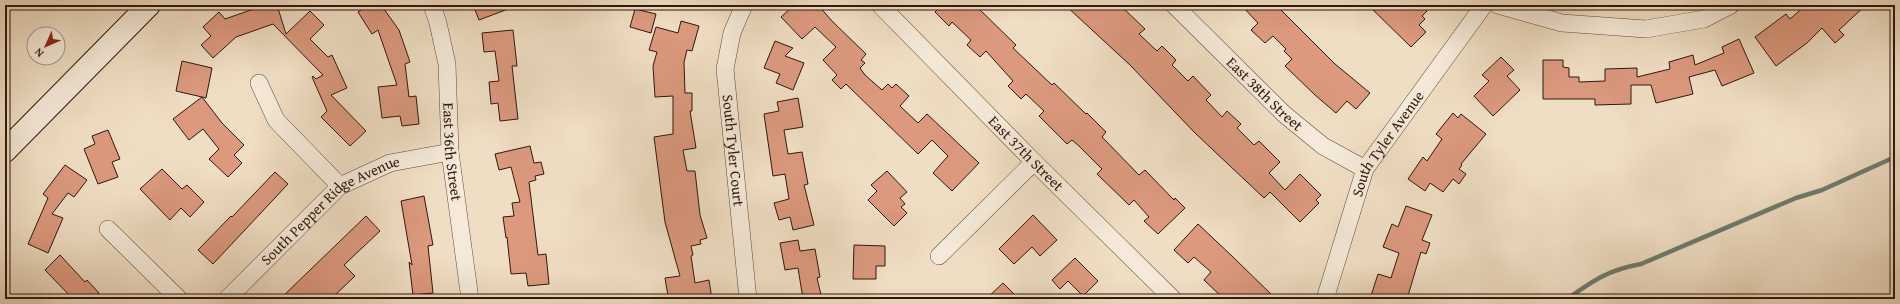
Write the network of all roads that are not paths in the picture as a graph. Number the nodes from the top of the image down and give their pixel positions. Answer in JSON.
{"nodes":[{"id":1,"x":149,"y":5,"type":"edge"},
{"id":2,"x":432,"y":5,"type":"edge"},
{"id":3,"x":744,"y":5,"type":"edge"},
{"id":4,"x":882,"y":5,"type":"edge"},
{"id":5,"x":1174,"y":5,"type":"edge"},
{"id":6,"x":1484,"y":5,"type":"edge"},
{"id":7,"x":1498,"y":5,"type":"edge"},
{"id":8,"x":1731,"y":5,"type":"edge"},
{"id":9,"x":259,"y":83,"type":"dead end"},
{"id":10,"x":5,"y":151,"type":"edge"},
{"id":11,"x":450,"y":152,"type":"junction"},
{"id":12,"x":1034,"y":162,"type":"junction"},
{"id":13,"x":1365,"y":169,"type":"junction"},
{"id":14,"x":340,"y":186,"type":"junction"},
{"id":15,"x":108,"y":229,"type":"dead end"},
{"id":16,"x":939,"y":256,"type":"dead end"},
{"id":17,"x":179,"y":299,"type":"edge"},
{"id":18,"x":227,"y":299,"type":"edge"},
{"id":19,"x":470,"y":299,"type":"edge"},
{"id":20,"x":748,"y":299,"type":"edge"},
{"id":21,"x":1173,"y":299,"type":"edge"},
{"id":22,"x":1325,"y":299,"type":"edge"}],
"edges":[{"from":1,"to":10,"type":"main road"},
{"from":2,"to":11,"type":"street","name":"East 36th Street"},
{"from":3,"to":20,"type":"street","name":"South Tyler Court"},
{"from":4,"to":12,"type":"street","name":"East 37th Street"},
{"from":5,"to":13,"type":"street","name":"East 38th Street"},
{"from":6,"to":13,"type":"street","name":"South Tyler Avenue"},
{"from":7,"to":8,"type":"street"},
{"from":9,"to":14,"type":"street"},
{"from":11,"to":14,"type":"street","name":"South Pepper Ridge Avenue"},
{"from":11,"to":19,"type":"street","name":"East 36th Street"},
{"from":12,"to":16,"type":"street"},
{"from":12,"to":21,"type":"street","name":"East 37th Street"},
{"from":13,"to":22,"type":"street","name":"South Tyler Avenue"},
{"from":14,"to":18,"type":"street","name":"South Pepper Ridge Avenue"},
{"from":15,"to":17,"type":"street"}]}
